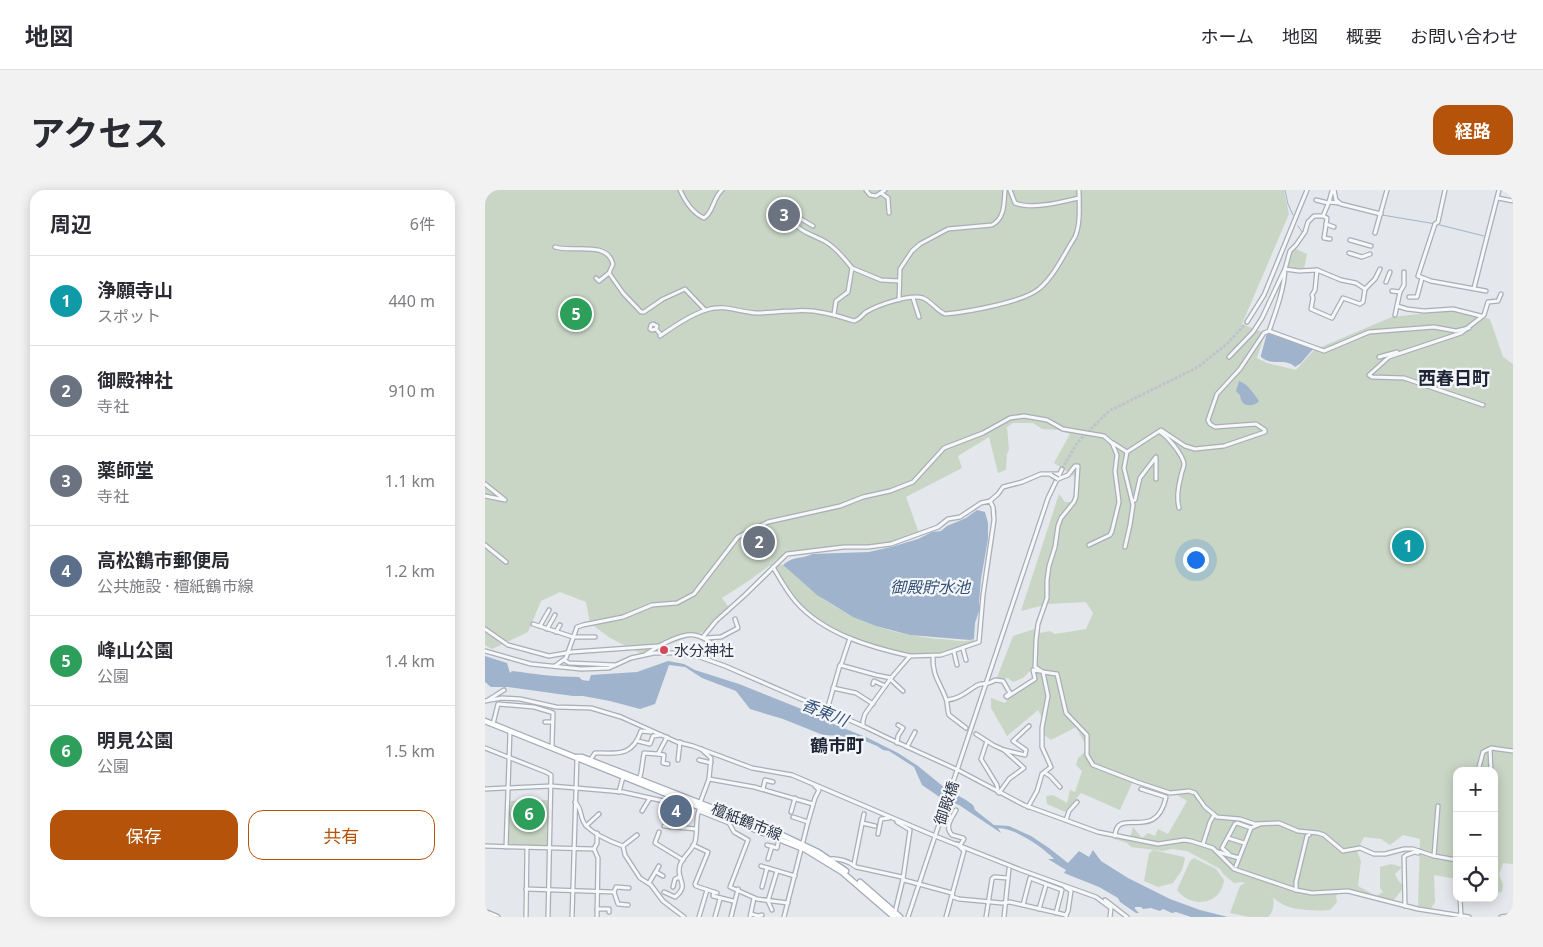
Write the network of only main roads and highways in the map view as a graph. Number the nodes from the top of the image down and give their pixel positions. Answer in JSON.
{"nodes":[{"id":1,"x":485,"y":721,"type":"edge"},
{"id":2,"x":577,"y":757,"type":"junction"},
{"id":3,"x":690,"y":801,"type":"junction"},
{"id":4,"x":699,"y":807,"type":"junction"},
{"id":5,"x":802,"y":846,"type":"junction"},
{"id":6,"x":488,"y":914,"type":"edge"},
{"id":7,"x":894,"y":916,"type":"edge"},
{"id":8,"x":497,"y":917,"type":"edge"},
{"id":9,"x":900,"y":917,"type":"edge"}],
"edges":[{"from":1,"to":2,"type":"main road","name":"檀紙鶴市線"},
{"from":2,"to":3,"type":"main road","name":"檀紙鶴市線"},
{"from":2,"to":3,"type":"main road","name":"檀紙鶴市線"},
{"from":3,"to":4,"type":"main road","name":"檀紙鶴市線"},
{"from":4,"to":5,"type":"main road","name":"檀紙鶴市線"},
{"from":4,"to":5,"type":"main road","name":"檀紙鶴市線"},
{"from":5,"to":7,"type":"main road","name":"檀紙鶴市線"},
{"from":5,"to":7,"type":"main road","name":"檀紙鶴市線"},
{"from":6,"to":8,"type":"main road"},
{"from":7,"to":9,"type":"main road","name":"檀紙鶴市線"}]}
